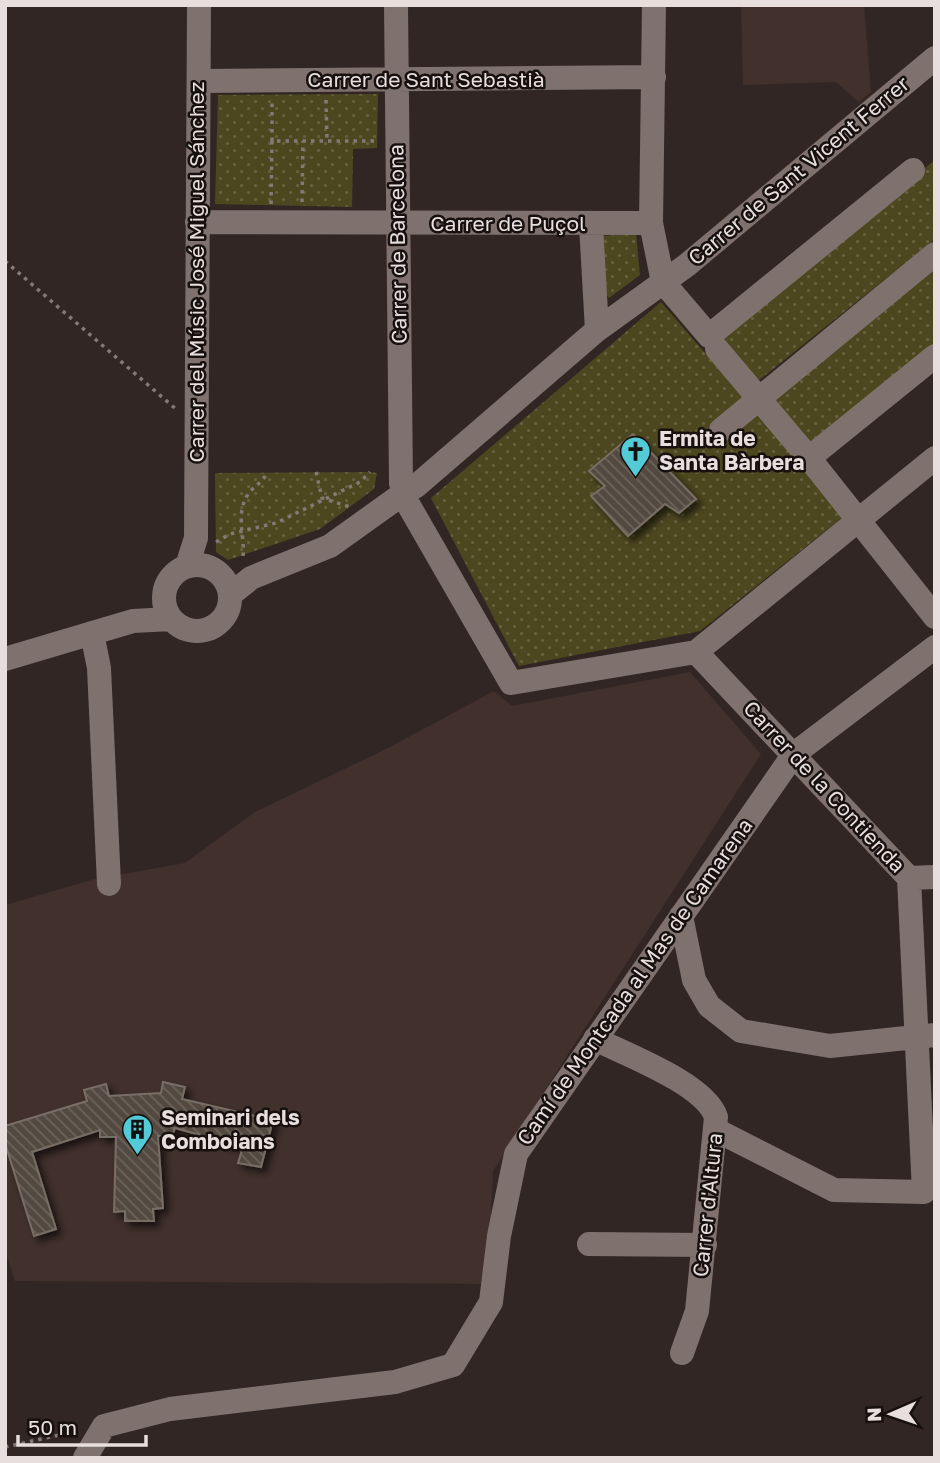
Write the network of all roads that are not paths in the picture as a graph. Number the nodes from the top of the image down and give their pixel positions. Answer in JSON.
{"nodes":[{"id":1,"x":199,"y":5,"type":"edge"},
{"id":2,"x":396,"y":5,"type":"edge"},
{"id":3,"x":654,"y":5,"type":"edge"},
{"id":4,"x":935,"y":58,"type":"edge"},
{"id":5,"x":653,"y":78,"type":"junction"},
{"id":6,"x":199,"y":80,"type":"junction"},
{"id":7,"x":397,"y":80,"type":"junction"},
{"id":8,"x":913,"y":170,"type":"dead end"},
{"id":9,"x":197,"y":222,"type":"junction"},
{"id":10,"x":397,"y":223,"type":"junction"},
{"id":11,"x":651,"y":223,"type":"junction"},
{"id":12,"x":591,"y":225,"type":"junction"},
{"id":13,"x":935,"y":254,"type":"edge"},
{"id":14,"x":663,"y":282,"type":"junction"},
{"id":15,"x":597,"y":330,"type":"junction"},
{"id":16,"x":717,"y":349,"type":"dead end"},
{"id":17,"x":935,"y":356,"type":"edge"},
{"id":18,"x":758,"y":399,"type":"junction"},
{"id":19,"x":721,"y":430,"type":"dead end"},
{"id":20,"x":809,"y":458,"type":"junction"},
{"id":21,"x":935,"y":458,"type":"edge"},
{"id":22,"x":405,"y":493,"type":"junction"},
{"id":23,"x":858,"y":521,"type":"junction"},
{"id":24,"x":212,"y":576,"type":"junction"},
{"id":25,"x":165,"y":588,"type":"junction"},
{"id":26,"x":935,"y":617,"type":"edge"},
{"id":27,"x":171,"y":619,"type":"junction"},
{"id":28,"x":133,"y":621,"type":"junction"},
{"id":29,"x":92,"y":633,"type":"junction"},
{"id":30,"x":935,"y":647,"type":"edge"},
{"id":31,"x":696,"y":652,"type":"junction"},
{"id":32,"x":5,"y":659,"type":"edge"},
{"id":33,"x":794,"y":754,"type":"junction"},
{"id":34,"x":935,"y":877,"type":"edge"},
{"id":35,"x":909,"y":878,"type":"junction"},
{"id":36,"x":109,"y":884,"type":"dead end"},
{"id":37,"x":681,"y":916,"type":"junction"},
{"id":38,"x":925,"y":994,"type":"edge"},
{"id":39,"x":925,"y":1036,"type":"edge"},
{"id":40,"x":595,"y":1040,"type":"junction"},
{"id":41,"x":716,"y":1130,"type":"junction"},
{"id":42,"x":589,"y":1244,"type":"dead end"},
{"id":43,"x":705,"y":1245,"type":"junction"},
{"id":44,"x":682,"y":1353,"type":"dead end"},
{"id":45,"x":85,"y":1458,"type":"edge"}],
"edges":[{"from":1,"to":6,"type":"street","name":"Carrer del Músic José Miguel Sánchez"},
{"from":2,"to":7,"type":"street","name":"Carrer de Barcelona"},
{"from":3,"to":5,"type":"street"},
{"from":4,"to":14,"type":"street","name":"Carrer de Sant Vicent Ferrer"},
{"from":5,"to":7,"type":"street","name":"Carrer de Sant Sebastià"},
{"from":5,"to":11,"type":"street"},
{"from":6,"to":7,"type":"street","name":"Carrer de Sant Sebastià"},
{"from":6,"to":9,"type":"street","name":"Carrer del Músic José Miguel Sánchez"},
{"from":7,"to":10,"type":"street","name":"Carrer de Barcelona"},
{"from":8,"to":14,"type":"street"},
{"from":9,"to":10,"type":"street","name":"Carrer de Puçol"},
{"from":9,"to":24,"type":"street","name":"Carrer del Músic José Miguel Sánchez"},
{"from":10,"to":12,"type":"street","name":"Carrer de Puçol"},
{"from":10,"to":22,"type":"street","name":"Carrer de Barcelona"},
{"from":11,"to":12,"type":"street","name":"Carrer de Puçol"},
{"from":11,"to":14,"type":"street"},
{"from":12,"to":15,"type":"street"},
{"from":13,"to":18,"type":"street"},
{"from":14,"to":15,"type":"street","name":"Carrer de Sant Vicent Ferrer"},
{"from":15,"to":22,"type":"street","name":"Carrer de Sant Vicent Ferrer"},
{"from":16,"to":18,"type":"street"},
{"from":17,"to":20,"type":"street"},
{"from":18,"to":19,"type":"street"},
{"from":18,"to":20,"type":"street"},
{"from":20,"to":23,"type":"street"},
{"from":21,"to":23,"type":"street"},
{"from":22,"to":24,"type":"street","name":"Carrer de Sant Vicent Ferrer"},
{"from":22,"to":31,"type":"street"},
{"from":23,"to":26,"type":"street"},
{"from":23,"to":31,"type":"street"},
{"from":24,"to":25,"type":"street"},
{"from":24,"to":27,"type":"street"},
{"from":25,"to":27,"type":"street"},
{"from":25,"to":28,"type":"street"},
{"from":27,"to":28,"type":"street"},
{"from":28,"to":29,"type":"street"},
{"from":29,"to":32,"type":"street"},
{"from":29,"to":36,"type":"street"},
{"from":30,"to":33,"type":"street","name":"Camí de Montcada al Mas de Camarena"},
{"from":31,"to":33,"type":"street","name":"Carrer de la Contienda"},
{"from":33,"to":35,"type":"street","name":"Carrer de la Contienda"},
{"from":33,"to":37,"type":"street","name":"Camí de Montcada al Mas de Camarena"},
{"from":34,"to":35,"type":"street"},
{"from":35,"to":38,"type":"street","name":"Carrer de la Contienda"},
{"from":37,"to":39,"type":"street"},
{"from":37,"to":40,"type":"street","name":"Camí de Montcada al Mas de Camarena"},
{"from":38,"to":39,"type":"street","name":"Carrer de la Contienda"},
{"from":39,"to":41,"type":"street","name":"Carrer de la Contienda"},
{"from":40,"to":41,"type":"street","name":"Carrer d'Altura"},
{"from":40,"to":45,"type":"street","name":"Camí de Montcada al Mas de Camarena"},
{"from":41,"to":43,"type":"street","name":"Carrer d'Altura"},
{"from":42,"to":43,"type":"street"},
{"from":43,"to":44,"type":"street","name":"Carrer d'Altura"}]}
